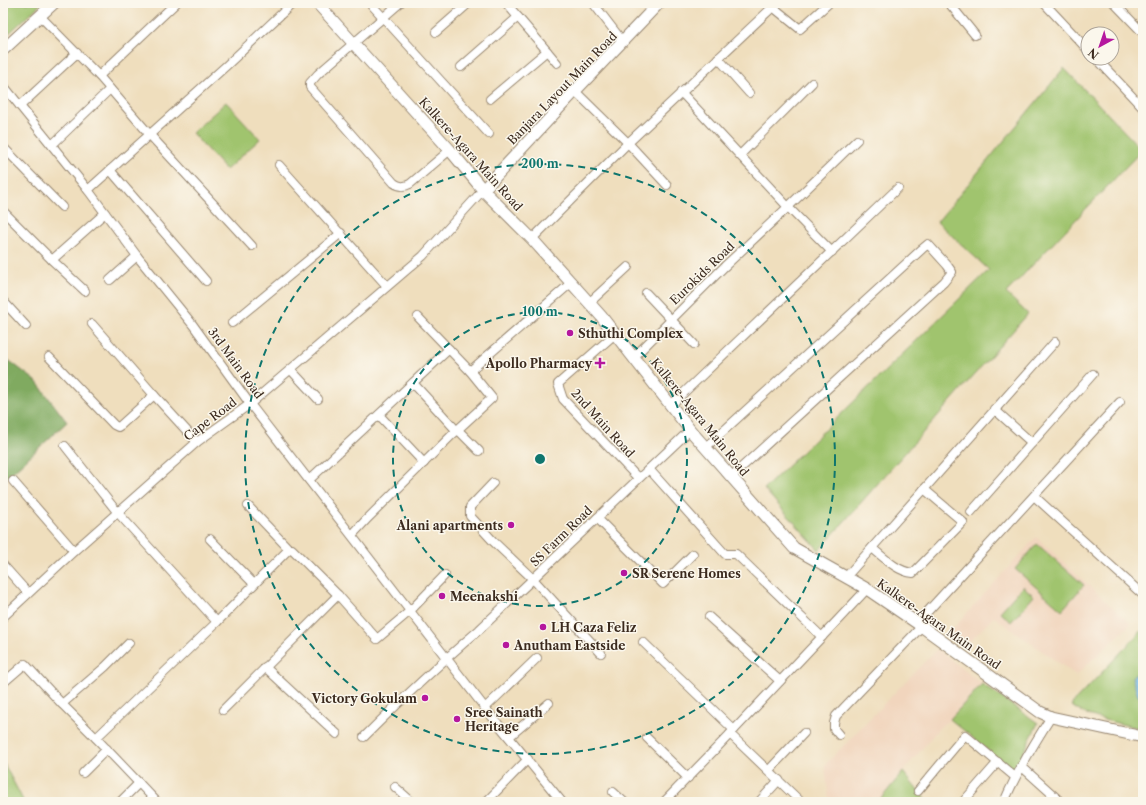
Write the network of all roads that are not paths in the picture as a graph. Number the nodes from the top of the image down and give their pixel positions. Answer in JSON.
{"nodes":[{"id":1,"x":54,"y":3,"type":"edge"},
{"id":2,"x":176,"y":3,"type":"edge"},
{"id":3,"x":293,"y":3,"type":"edge"},
{"id":4,"x":317,"y":3,"type":"edge"},
{"id":5,"x":370,"y":3,"type":"edge"},
{"id":6,"x":400,"y":3,"type":"edge"},
{"id":7,"x":469,"y":3,"type":"edge"},
{"id":8,"x":506,"y":3,"type":"edge"},
{"id":9,"x":593,"y":3,"type":"edge"},
{"id":10,"x":659,"y":3,"type":"edge"},
{"id":11,"x":829,"y":3,"type":"edge"},
{"id":12,"x":949,"y":3,"type":"edge"},
{"id":13,"x":1044,"y":3,"type":"edge"},
{"id":14,"x":1114,"y":3,"type":"edge"},
{"id":15,"x":775,"y":5,"type":"edge"},
{"id":16,"x":40,"y":16,"type":"junction"},
{"id":17,"x":518,"y":17,"type":"junction"},
{"id":18,"x":384,"y":18,"type":"junction"},
{"id":19,"x":436,"y":32,"type":"dead end"},
{"id":20,"x":1143,"y":33,"type":"edge"},
{"id":21,"x":976,"y":35,"type":"dead end"},
{"id":22,"x":1080,"y":41,"type":"edge"},
{"id":23,"x":623,"y":42,"type":"junction"},
{"id":24,"x":355,"y":43,"type":"junction"},
{"id":25,"x":3,"y":50,"type":"edge"},
{"id":26,"x":547,"y":51,"type":"junction"},
{"id":27,"x":77,"y":53,"type":"junction"},
{"id":28,"x":718,"y":58,"type":"junction"},
{"id":29,"x":558,"y":63,"type":"dead end"},
{"id":30,"x":1104,"y":66,"type":"edge"},
{"id":31,"x":461,"y":67,"type":"dead end"},
{"id":32,"x":99,"y":76,"type":"junction"},
{"id":33,"x":812,"y":83,"type":"dead end"},
{"id":34,"x":3,"y":85,"type":"edge"},
{"id":35,"x":110,"y":89,"type":"junction"},
{"id":36,"x":574,"y":91,"type":"junction"},
{"id":37,"x":681,"y":92,"type":"junction"},
{"id":38,"x":749,"y":93,"type":"dead end"},
{"id":39,"x":490,"y":99,"type":"dead end"},
{"id":40,"x":20,"y":106,"type":"junction"},
{"id":41,"x":1143,"y":108,"type":"edge"},
{"id":42,"x":489,"y":134,"type":"dead end"},
{"id":43,"x":150,"y":135,"type":"junction"},
{"id":44,"x":857,"y":140,"type":"dead end"},
{"id":45,"x":628,"y":143,"type":"junction"},
{"id":46,"x":52,"y":145,"type":"junction"},
{"id":47,"x":3,"y":147,"type":"edge"},
{"id":48,"x":450,"y":150,"type":"junction"},
{"id":49,"x":740,"y":155,"type":"junction"},
{"id":50,"x":279,"y":165,"type":"dead end"},
{"id":51,"x":110,"y":170,"type":"junction"},
{"id":52,"x":667,"y":185,"type":"dead end"},
{"id":53,"x":898,"y":188,"type":"dead end"},
{"id":54,"x":88,"y":190,"type":"junction"},
{"id":55,"x":483,"y":190,"type":"junction"},
{"id":56,"x":62,"y":207,"type":"dead end"},
{"id":57,"x":788,"y":208,"type":"junction"},
{"id":58,"x":3,"y":212,"type":"edge"},
{"id":59,"x":105,"y":213,"type":"junction"},
{"id":60,"x":341,"y":233,"type":"junction"},
{"id":61,"x":532,"y":239,"type":"junction"},
{"id":62,"x":252,"y":246,"type":"dead end"},
{"id":63,"x":832,"y":252,"type":"junction"},
{"id":64,"x":137,"y":256,"type":"junction"},
{"id":65,"x":52,"y":260,"type":"junction"},
{"id":66,"x":628,"y":268,"type":"dead end"},
{"id":67,"x":110,"y":280,"type":"dead end"},
{"id":68,"x":206,"y":281,"type":"dead end"},
{"id":69,"x":572,"y":282,"type":"junction"},
{"id":70,"x":387,"y":286,"type":"junction"},
{"id":71,"x":85,"y":291,"type":"dead end"},
{"id":72,"x":646,"y":293,"type":"dead end"},
{"id":73,"x":3,"y":301,"type":"edge"},
{"id":74,"x":590,"y":303,"type":"junction"},
{"id":75,"x":418,"y":317,"type":"dead end"},
{"id":76,"x":671,"y":320,"type":"junction"},
{"id":77,"x":232,"y":322,"type":"dead end"},
{"id":78,"x":92,"y":324,"type":"dead end"},
{"id":79,"x":26,"y":326,"type":"dead end"},
{"id":80,"x":615,"y":334,"type":"junction"},
{"id":81,"x":1055,"y":342,"type":"dead end"},
{"id":82,"x":694,"y":344,"type":"dead end"},
{"id":83,"x":449,"y":349,"type":"junction"},
{"id":84,"x":49,"y":357,"type":"dead end"},
{"id":85,"x":634,"y":357,"type":"junction"},
{"id":86,"x":291,"y":370,"type":"junction"},
{"id":87,"x":470,"y":371,"type":"junction"},
{"id":88,"x":1094,"y":374,"type":"dead end"},
{"id":89,"x":413,"y":384,"type":"junction"},
{"id":90,"x":154,"y":395,"type":"junction"},
{"id":91,"x":318,"y":399,"type":"dead end"},
{"id":92,"x":1120,"y":402,"type":"dead end"},
{"id":93,"x":250,"y":404,"type":"junction"},
{"id":94,"x":671,"y":405,"type":"junction"},
{"id":95,"x":994,"y":409,"type":"junction"},
{"id":96,"x":379,"y":415,"type":"junction"},
{"id":97,"x":457,"y":430,"type":"junction"},
{"id":98,"x":690,"y":430,"type":"junction"},
{"id":99,"x":197,"y":442,"type":"junction"},
{"id":100,"x":1032,"y":443,"type":"junction"},
{"id":101,"x":65,"y":446,"type":"dead end"},
{"id":102,"x":706,"y":447,"type":"junction"},
{"id":103,"x":479,"y":451,"type":"dead end"},
{"id":104,"x":424,"y":463,"type":"junction"},
{"id":105,"x":649,"y":469,"type":"junction"},
{"id":106,"x":731,"y":476,"type":"junction"},
{"id":107,"x":638,"y":478,"type":"junction"},
{"id":108,"x":309,"y":480,"type":"junction"},
{"id":109,"x":13,"y":481,"type":"dead end"},
{"id":110,"x":493,"y":483,"type":"dead end"},
{"id":111,"x":924,"y":488,"type":"junction"},
{"id":112,"x":1034,"y":496,"type":"junction"},
{"id":113,"x":248,"y":506,"type":"dead end"},
{"id":114,"x":971,"y":512,"type":"dead end"},
{"id":115,"x":118,"y":513,"type":"junction"},
{"id":116,"x":597,"y":518,"type":"junction"},
{"id":117,"x":352,"y":535,"type":"junction"},
{"id":118,"x":210,"y":539,"type":"dead end"},
{"id":119,"x":872,"y":548,"type":"junction"},
{"id":120,"x":289,"y":549,"type":"junction"},
{"id":121,"x":74,"y":551,"type":"junction"},
{"id":122,"x":693,"y":554,"type":"dead end"},
{"id":123,"x":3,"y":566,"type":"edge"},
{"id":124,"x":445,"y":575,"type":"dead end"},
{"id":125,"x":846,"y":577,"type":"junction"},
{"id":126,"x":533,"y":578,"type":"junction"},
{"id":127,"x":254,"y":584,"type":"junction"},
{"id":128,"x":867,"y":589,"type":"junction"},
{"id":129,"x":28,"y":593,"type":"junction"},
{"id":130,"x":338,"y":595,"type":"junction"},
{"id":131,"x":1143,"y":595,"type":"edge"},
{"id":132,"x":410,"y":611,"type":"junction"},
{"id":133,"x":3,"y":617,"type":"edge"},
{"id":134,"x":709,"y":617,"type":"dead end"},
{"id":135,"x":217,"y":622,"type":"junction"},
{"id":136,"x":919,"y":625,"type":"junction"},
{"id":137,"x":822,"y":637,"type":"junction"},
{"id":138,"x":643,"y":642,"type":"dead end"},
{"id":139,"x":129,"y":643,"type":"dead end"},
{"id":140,"x":601,"y":653,"type":"dead end"},
{"id":141,"x":447,"y":658,"type":"junction"},
{"id":142,"x":537,"y":658,"type":"dead end"},
{"id":143,"x":265,"y":667,"type":"junction"},
{"id":144,"x":780,"y":681,"type":"junction"},
{"id":145,"x":3,"y":683,"type":"edge"},
{"id":146,"x":549,"y":703,"type":"dead end"},
{"id":147,"x":62,"y":704,"type":"junction"},
{"id":148,"x":485,"y":708,"type":"junction"},
{"id":149,"x":223,"y":710,"type":"dead end"},
{"id":150,"x":1051,"y":717,"type":"junction"},
{"id":151,"x":732,"y":732,"type":"junction"},
{"id":152,"x":804,"y":733,"type":"dead end"},
{"id":153,"x":337,"y":734,"type":"dead end"},
{"id":154,"x":839,"y":735,"type":"dead end"},
{"id":155,"x":1143,"y":737,"type":"edge"},
{"id":156,"x":96,"y":738,"type":"junction"},
{"id":157,"x":364,"y":738,"type":"dead end"},
{"id":158,"x":509,"y":738,"type":"junction"},
{"id":159,"x":648,"y":738,"type":"dead end"},
{"id":160,"x":107,"y":749,"type":"junction"},
{"id":161,"x":528,"y":759,"type":"junction"},
{"id":162,"x":998,"y":762,"type":"junction"},
{"id":163,"x":1021,"y":766,"type":"junction"},
{"id":164,"x":769,"y":770,"type":"junction"},
{"id":165,"x":82,"y":773,"type":"dead end"},
{"id":166,"x":1015,"y":777,"type":"junction"},
{"id":167,"x":688,"y":778,"type":"junction"},
{"id":168,"x":779,"y":780,"type":"junction"},
{"id":169,"x":139,"y":784,"type":"junction"},
{"id":170,"x":395,"y":787,"type":"dead end"},
{"id":171,"x":918,"y":791,"type":"dead end"},
{"id":172,"x":613,"y":792,"type":"dead end"},
{"id":173,"x":120,"y":802,"type":"edge"},
{"id":174,"x":157,"y":802,"type":"edge"},
{"id":175,"x":412,"y":802,"type":"edge"},
{"id":176,"x":486,"y":802,"type":"edge"},
{"id":177,"x":562,"y":802,"type":"edge"},
{"id":178,"x":624,"y":802,"type":"edge"},
{"id":179,"x":664,"y":802,"type":"edge"},
{"id":180,"x":759,"y":802,"type":"edge"},
{"id":181,"x":801,"y":802,"type":"edge"},
{"id":182,"x":963,"y":802,"type":"edge"},
{"id":183,"x":1004,"y":802,"type":"edge"},
{"id":184,"x":1061,"y":802,"type":"edge"}],
"edges":[{"from":1,"to":16,"type":"street"},
{"from":2,"to":32,"type":"street"},
{"from":3,"to":43,"type":"street"},
{"from":4,"to":24,"type":"street","name":"Kalkere-Agara Main Road"},
{"from":5,"to":18,"type":"street"},
{"from":6,"to":18,"type":"street"},
{"from":7,"to":19,"type":"street"},
{"from":8,"to":17,"type":"street"},
{"from":9,"to":23,"type":"street"},
{"from":10,"to":23,"type":"street","name":"Banjara Layout Main Road"},
{"from":11,"to":15,"type":"street"},
{"from":12,"to":21,"type":"street"},
{"from":13,"to":22,"type":"street"},
{"from":14,"to":20,"type":"street"},
{"from":15,"to":28,"type":"street"},
{"from":16,"to":25,"type":"street"},
{"from":16,"to":27,"type":"street"},
{"from":17,"to":26,"type":"street"},
{"from":17,"to":31,"type":"street"},
{"from":18,"to":24,"type":"street"},
{"from":18,"to":42,"type":"street"},
{"from":23,"to":36,"type":"street","name":"Banjara Layout Main Road"},
{"from":24,"to":48,"type":"street","name":"Kalkere-Agara Main Road"},
{"from":24,"to":48,"type":"street"},
{"from":26,"to":29,"type":"street"},
{"from":26,"to":39,"type":"street"},
{"from":27,"to":32,"type":"street"},
{"from":27,"to":40,"type":"street"},
{"from":28,"to":37,"type":"street"},
{"from":28,"to":38,"type":"street"},
{"from":30,"to":41,"type":"street"},
{"from":32,"to":35,"type":"street"},
{"from":33,"to":49,"type":"street"},
{"from":34,"to":40,"type":"street","name":"3rd Main Road"},
{"from":35,"to":43,"type":"street"},
{"from":35,"to":46,"type":"street"},
{"from":36,"to":45,"type":"street"},
{"from":36,"to":55,"type":"street","name":"Banjara Layout Main Road"},
{"from":37,"to":45,"type":"street"},
{"from":37,"to":49,"type":"street"},
{"from":40,"to":46,"type":"street","name":"3rd Main Road"},
{"from":43,"to":51,"type":"street"},
{"from":43,"to":62,"type":"street"},
{"from":44,"to":57,"type":"street","name":"Eurokids Road"},
{"from":45,"to":52,"type":"street"},
{"from":45,"to":61,"type":"street"},
{"from":46,"to":54,"type":"street","name":"3rd Main Road"},
{"from":47,"to":56,"type":"street"},
{"from":48,"to":55,"type":"street","name":"Kalkere-Agara Main Road"},
{"from":49,"to":57,"type":"street"},
{"from":50,"to":60,"type":"street"},
{"from":51,"to":54,"type":"street"},
{"from":51,"to":68,"type":"street"},
{"from":53,"to":63,"type":"street"},
{"from":54,"to":59,"type":"street","name":"3rd Main Road"},
{"from":55,"to":61,"type":"street","name":"Kalkere-Agara Main Road"},
{"from":55,"to":70,"type":"street","name":"Cape Road"},
{"from":57,"to":63,"type":"street"},
{"from":57,"to":76,"type":"street","name":"Eurokids Road"},
{"from":58,"to":65,"type":"street"},
{"from":59,"to":64,"type":"street","name":"3rd Main Road"},
{"from":59,"to":65,"type":"street"},
{"from":60,"to":70,"type":"street"},
{"from":60,"to":77,"type":"street"},
{"from":61,"to":69,"type":"street","name":"Kalkere-Agara Main Road"},
{"from":63,"to":94,"type":"street"},
{"from":64,"to":67,"type":"street"},
{"from":64,"to":93,"type":"street","name":"3rd Main Road"},
{"from":65,"to":71,"type":"street"},
{"from":66,"to":74,"type":"street"},
{"from":69,"to":74,"type":"street","name":"Kalkere-Agara Main Road"},
{"from":69,"to":87,"type":"street"},
{"from":70,"to":86,"type":"street","name":"Cape Road"},
{"from":72,"to":76,"type":"street"},
{"from":73,"to":79,"type":"street"},
{"from":74,"to":80,"type":"street","name":"Kalkere-Agara Main Road"},
{"from":75,"to":83,"type":"street"},
{"from":76,"to":82,"type":"street"},
{"from":76,"to":85,"type":"street","name":"Eurokids Road"},
{"from":78,"to":90,"type":"street"},
{"from":80,"to":85,"type":"street","name":"Kalkere-Agara Main Road"},
{"from":80,"to":107,"type":"street","name":"2nd Main Road"},
{"from":81,"to":95,"type":"street"},
{"from":83,"to":87,"type":"street"},
{"from":83,"to":89,"type":"street"},
{"from":84,"to":90,"type":"street"},
{"from":85,"to":94,"type":"street","name":"Kalkere-Agara Main Road"},
{"from":86,"to":91,"type":"street"},
{"from":86,"to":93,"type":"street","name":"Cape Road"},
{"from":87,"to":97,"type":"street"},
{"from":88,"to":100,"type":"street"},
{"from":89,"to":96,"type":"street"},
{"from":89,"to":97,"type":"street"},
{"from":90,"to":99,"type":"street"},
{"from":92,"to":112,"type":"street"},
{"from":93,"to":99,"type":"street","name":"Cape Road"},
{"from":93,"to":108,"type":"street","name":"3rd Main Road"},
{"from":94,"to":98,"type":"street","name":"Kalkere-Agara Main Road"},
{"from":95,"to":100,"type":"street"},
{"from":95,"to":111,"type":"street"},
{"from":96,"to":104,"type":"street"},
{"from":96,"to":108,"type":"street"},
{"from":97,"to":103,"type":"street"},
{"from":97,"to":104,"type":"street"},
{"from":98,"to":102,"type":"street","name":"Kalkere-Agara Main Road"},
{"from":98,"to":105,"type":"street","name":"SS Farm Road"},
{"from":99,"to":115,"type":"street","name":"Cape Road"},
{"from":100,"to":114,"type":"street"},
{"from":101,"to":115,"type":"street"},
{"from":102,"to":106,"type":"street","name":"Kalkere-Agara Main Road"},
{"from":102,"to":106,"type":"street"},
{"from":104,"to":117,"type":"street"},
{"from":105,"to":107,"type":"street","name":"SS Farm Road"},
{"from":105,"to":137,"type":"street"},
{"from":106,"to":125,"type":"street","name":"Kalkere-Agara Main Road"},
{"from":107,"to":116,"type":"street","name":"SS Farm Road"},
{"from":108,"to":117,"type":"street","name":"3rd Main Road"},
{"from":109,"to":121,"type":"street"},
{"from":110,"to":126,"type":"street"},
{"from":111,"to":119,"type":"street"},
{"from":111,"to":119,"type":"street"},
{"from":112,"to":131,"type":"street"},
{"from":112,"to":136,"type":"street"},
{"from":113,"to":120,"type":"street"},
{"from":115,"to":121,"type":"street","name":"Cape Road"},
{"from":115,"to":135,"type":"street"},
{"from":116,"to":122,"type":"street"},
{"from":116,"to":126,"type":"street","name":"SS Farm Road"},
{"from":117,"to":132,"type":"street","name":"3rd Main Road"},
{"from":118,"to":127,"type":"street"},
{"from":119,"to":125,"type":"street"},
{"from":120,"to":127,"type":"street"},
{"from":120,"to":130,"type":"street"},
{"from":121,"to":129,"type":"street","name":"Cape Road"},
{"from":123,"to":129,"type":"street"},
{"from":124,"to":132,"type":"street"},
{"from":125,"to":128,"type":"street","name":"Kalkere-Agara Main Road"},
{"from":126,"to":140,"type":"street"},
{"from":126,"to":141,"type":"street","name":"SS Farm Road"},
{"from":127,"to":135,"type":"street"},
{"from":128,"to":136,"type":"street","name":"Kalkere-Agara Main Road"},
{"from":128,"to":137,"type":"street"},
{"from":129,"to":133,"type":"street","name":"Cape Road"},
{"from":130,"to":132,"type":"street"},
{"from":130,"to":143,"type":"street"},
{"from":132,"to":141,"type":"street","name":"3rd Main Road"},
{"from":134,"to":144,"type":"street"},
{"from":135,"to":156,"type":"street"},
{"from":136,"to":150,"type":"street","name":"Kalkere-Agara Main Road"},
{"from":136,"to":154,"type":"street"},
{"from":137,"to":144,"type":"street"},
{"from":138,"to":151,"type":"street"},
{"from":139,"to":147,"type":"street"},
{"from":141,"to":148,"type":"street","name":"3rd Main Road"},
{"from":141,"to":157,"type":"street","name":"SS Farm Road"},
{"from":142,"to":148,"type":"street"},
{"from":143,"to":149,"type":"street"},
{"from":143,"to":153,"type":"street"},
{"from":144,"to":151,"type":"street"},
{"from":145,"to":147,"type":"street"},
{"from":146,"to":158,"type":"street"},
{"from":147,"to":156,"type":"street"},
{"from":148,"to":158,"type":"street","name":"3rd Main Road"},
{"from":150,"to":155,"type":"street","name":"Kalkere-Agara Main Road"},
{"from":150,"to":163,"type":"street"},
{"from":151,"to":164,"type":"street"},
{"from":151,"to":167,"type":"street"},
{"from":152,"to":164,"type":"street"},
{"from":156,"to":160,"type":"street"},
{"from":158,"to":161,"type":"street","name":"3rd Main Road"},
{"from":159,"to":167,"type":"street"},
{"from":160,"to":165,"type":"street"},
{"from":160,"to":169,"type":"street"},
{"from":161,"to":176,"type":"street"},
{"from":161,"to":177,"type":"street","name":"3rd Main Road"},
{"from":162,"to":166,"type":"street"},
{"from":162,"to":171,"type":"street"},
{"from":162,"to":182,"type":"street"},
{"from":163,"to":166,"type":"street"},
{"from":163,"to":184,"type":"street"},
{"from":164,"to":168,"type":"street"},
{"from":166,"to":183,"type":"street"},
{"from":167,"to":179,"type":"street"},
{"from":168,"to":180,"type":"street"},
{"from":168,"to":181,"type":"street"},
{"from":169,"to":173,"type":"street"},
{"from":169,"to":174,"type":"street"},
{"from":170,"to":175,"type":"street"},
{"from":172,"to":178,"type":"street"}]}
